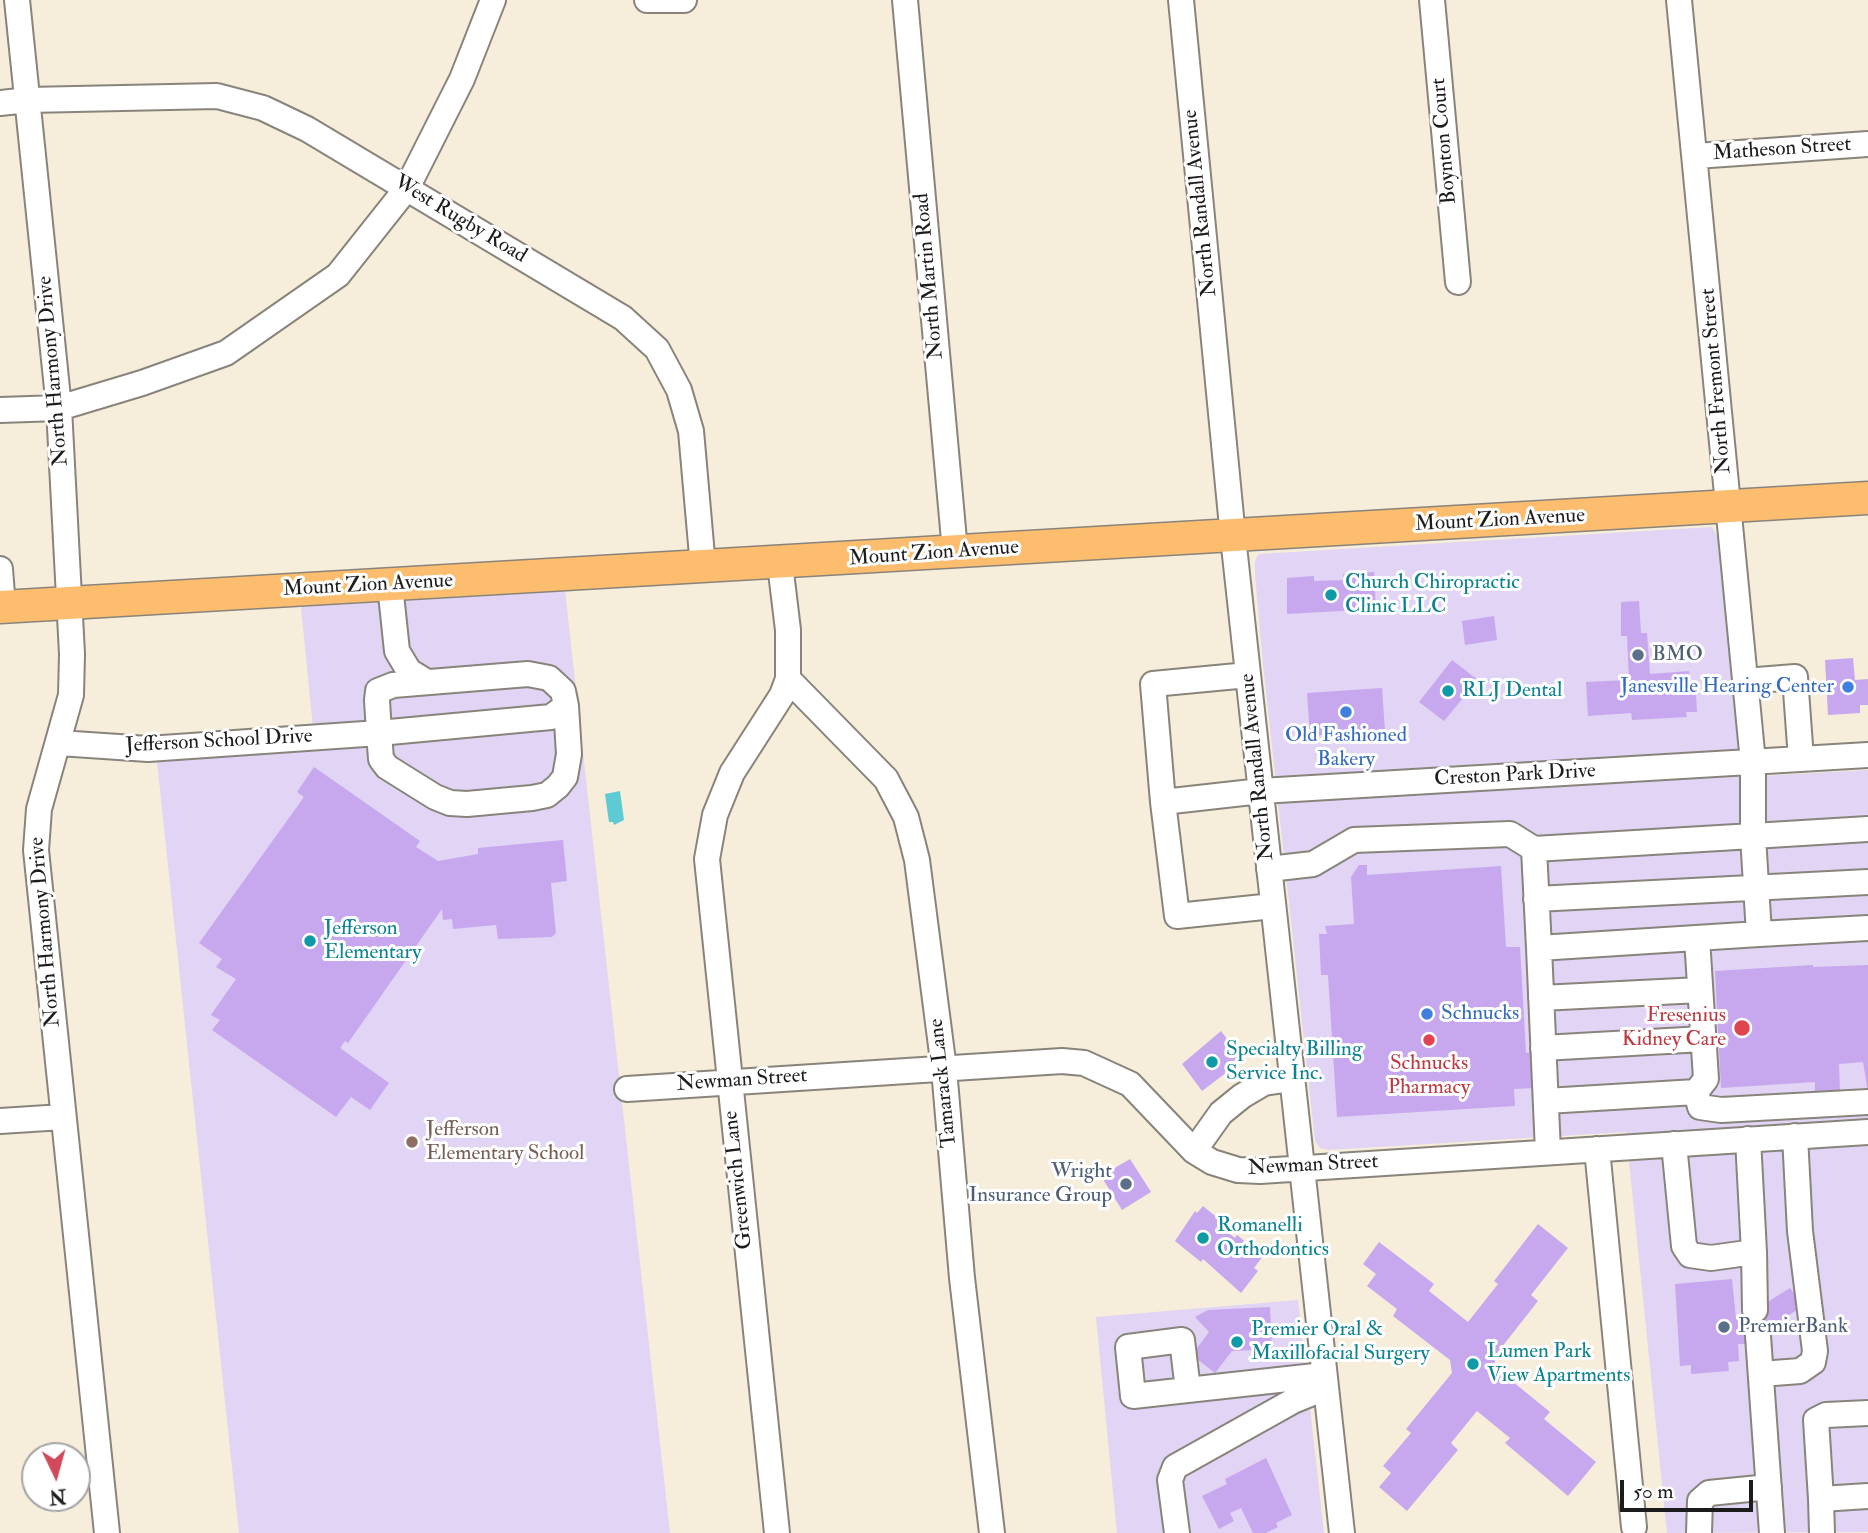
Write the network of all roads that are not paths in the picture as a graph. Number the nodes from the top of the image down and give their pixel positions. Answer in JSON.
{"nodes":[{"id":1,"x":17,"y":0,"type":"edge"},
{"id":2,"x":493,"y":0,"type":"edge"},
{"id":3,"x":647,"y":0,"type":"edge"},
{"id":4,"x":684,"y":0,"type":"edge"},
{"id":5,"x":905,"y":0,"type":"edge"},
{"id":6,"x":1181,"y":0,"type":"edge"},
{"id":7,"x":1432,"y":0,"type":"edge"},
{"id":8,"x":1679,"y":0,"type":"edge"},
{"id":9,"x":28,"y":100,"type":"junction"},
{"id":10,"x":0,"y":103,"type":"edge"},
{"id":11,"x":1868,"y":144,"type":"edge"},
{"id":12,"x":1696,"y":156,"type":"junction"},
{"id":13,"x":407,"y":188,"type":"junction"},
{"id":14,"x":1458,"y":282,"type":"dead end"},
{"id":15,"x":59,"y":408,"type":"junction"},
{"id":16,"x":0,"y":410,"type":"edge"},
{"id":17,"x":1868,"y":498,"type":"edge"},
{"id":18,"x":1729,"y":507,"type":"junction"},
{"id":19,"x":1233,"y":537,"type":"junction"},
{"id":20,"x":955,"y":551,"type":"junction"},
{"id":21,"x":780,"y":564,"type":"junction"},
{"id":22,"x":703,"y":567,"type":"junction"},
{"id":23,"x":0,"y":569,"type":"edge"},
{"id":24,"x":390,"y":585,"type":"junction"},
{"id":25,"x":70,"y":603,"type":"junction"},
{"id":26,"x":2,"y":607,"type":"edge"},
{"id":27,"x":1248,"y":675,"type":"junction"},
{"id":28,"x":788,"y":679,"type":"junction"},
{"id":29,"x":1745,"y":681,"type":"junction"},
{"id":30,"x":427,"y":682,"type":"junction"},
{"id":31,"x":566,"y":706,"type":"junction"},
{"id":32,"x":379,"y":733,"type":"junction"},
{"id":33,"x":59,"y":743,"type":"junction"},
{"id":34,"x":1868,"y":755,"type":"edge"},
{"id":35,"x":1801,"y":759,"type":"junction"},
{"id":36,"x":1753,"y":762,"type":"junction"},
{"id":37,"x":1261,"y":791,"type":"junction"},
{"id":38,"x":1163,"y":802,"type":"junction"},
{"id":39,"x":1868,"y":829,"type":"edge"},
{"id":40,"x":1753,"y":836,"type":"junction"},
{"id":41,"x":1534,"y":849,"type":"junction"},
{"id":42,"x":1269,"y":869,"type":"junction"},
{"id":43,"x":1868,"y":881,"type":"edge"},
{"id":44,"x":1757,"y":888,"type":"junction"},
{"id":45,"x":1536,"y":899,"type":"junction"},
{"id":46,"x":1273,"y":906,"type":"junction"},
{"id":47,"x":1868,"y":928,"type":"edge"},
{"id":48,"x":1759,"y":934,"type":"junction"},
{"id":49,"x":1697,"y":938,"type":"junction"},
{"id":50,"x":1539,"y":948,"type":"junction"},
{"id":51,"x":1700,"y":990,"type":"junction"},
{"id":52,"x":1541,"y":998,"type":"junction"},
{"id":53,"x":1703,"y":1039,"type":"junction"},
{"id":54,"x":1543,"y":1048,"type":"junction"},
{"id":55,"x":944,"y":1069,"type":"junction"},
{"id":56,"x":1291,"y":1079,"type":"junction"},
{"id":57,"x":728,"y":1082,"type":"junction"},
{"id":58,"x":627,"y":1088,"type":"dead end"},
{"id":59,"x":1696,"y":1093,"type":"junction"},
{"id":60,"x":1546,"y":1101,"type":"junction"},
{"id":61,"x":1868,"y":1102,"type":"edge"},
{"id":62,"x":1721,"y":1110,"type":"junction"},
{"id":63,"x":63,"y":1117,"type":"junction"},
{"id":64,"x":0,"y":1121,"type":"edge"},
{"id":65,"x":1868,"y":1132,"type":"edge"},
{"id":66,"x":1795,"y":1136,"type":"junction"},
{"id":67,"x":1748,"y":1139,"type":"junction"},
{"id":68,"x":1722,"y":1141,"type":"junction"},
{"id":69,"x":1674,"y":1144,"type":"junction"},
{"id":70,"x":1597,"y":1149,"type":"junction"},
{"id":71,"x":1194,"y":1151,"type":"junction"},
{"id":72,"x":1548,"y":1152,"type":"junction"},
{"id":73,"x":1300,"y":1168,"type":"junction"},
{"id":74,"x":1754,"y":1252,"type":"junction"},
{"id":75,"x":1755,"y":1310,"type":"dead end"},
{"id":76,"x":1758,"y":1336,"type":"dead end"},
{"id":77,"x":1761,"y":1374,"type":"junction"},
{"id":78,"x":1325,"y":1381,"type":"junction"},
{"id":79,"x":1188,"y":1390,"type":"dead end"},
{"id":80,"x":1868,"y":1413,"type":"edge"},
{"id":81,"x":1769,"y":1487,"type":"junction"},
{"id":82,"x":1868,"y":1496,"type":"edge"},
{"id":83,"x":1821,"y":1499,"type":"junction"},
{"id":84,"x":1634,"y":1527,"type":"dead end"},
{"id":85,"x":107,"y":1533,"type":"edge"},
{"id":86,"x":777,"y":1533,"type":"edge"},
{"id":87,"x":992,"y":1533,"type":"edge"},
{"id":88,"x":1177,"y":1533,"type":"edge"},
{"id":89,"x":1342,"y":1533,"type":"edge"},
{"id":90,"x":1699,"y":1533,"type":"edge"},
{"id":91,"x":1772,"y":1533,"type":"edge"},
{"id":92,"x":1822,"y":1533,"type":"edge"}],
"edges":[{"from":1,"to":9,"type":"street","name":"North Harmony Drive"},
{"from":2,"to":13,"type":"street"},
{"from":3,"to":4,"type":"street"},
{"from":5,"to":20,"type":"street","name":"North Martin Road"},
{"from":6,"to":19,"type":"street","name":"North Randall Avenue"},
{"from":7,"to":14,"type":"street","name":"Boynton Court"},
{"from":8,"to":12,"type":"street","name":"North Fremont Street"},
{"from":9,"to":10,"type":"street","name":"West Rugby Road"},
{"from":9,"to":13,"type":"street","name":"West Rugby Road"},
{"from":9,"to":15,"type":"street","name":"North Harmony Drive"},
{"from":11,"to":12,"type":"street","name":"Matheson Street"},
{"from":12,"to":18,"type":"street","name":"North Fremont Street"},
{"from":13,"to":15,"type":"street"},
{"from":13,"to":22,"type":"street","name":"West Rugby Road"},
{"from":15,"to":16,"type":"street"},
{"from":15,"to":25,"type":"street","name":"North Harmony Drive"},
{"from":17,"to":18,"type":"main road","name":"Mount Zion Avenue"},
{"from":18,"to":19,"type":"main road","name":"Mount Zion Avenue"},
{"from":18,"to":29,"type":"street","name":"North Fremont Street"},
{"from":19,"to":20,"type":"main road","name":"Mount Zion Avenue"},
{"from":19,"to":27,"type":"street","name":"North Randall Avenue"},
{"from":20,"to":21,"type":"main road","name":"Mount Zion Avenue"},
{"from":21,"to":22,"type":"main road","name":"Mount Zion Avenue"},
{"from":21,"to":28,"type":"street"},
{"from":22,"to":24,"type":"main road","name":"Mount Zion Avenue"},
{"from":23,"to":26,"type":"street"},
{"from":24,"to":25,"type":"main road","name":"Mount Zion Avenue"},
{"from":24,"to":30,"type":"street"},
{"from":25,"to":26,"type":"main road","name":"Mount Zion Avenue"},
{"from":25,"to":33,"type":"street","name":"North Harmony Drive"},
{"from":27,"to":37,"type":"street","name":"North Randall Avenue"},
{"from":27,"to":38,"type":"street"},
{"from":28,"to":55,"type":"street","name":"Tamarack Lane"},
{"from":28,"to":57,"type":"street","name":"Greenwich Lane"},
{"from":29,"to":35,"type":"street"},
{"from":29,"to":36,"type":"street","name":"North Fremont Street"},
{"from":30,"to":31,"type":"street"},
{"from":30,"to":32,"type":"street"},
{"from":31,"to":32,"type":"street","name":"Jefferson School Drive"},
{"from":31,"to":32,"type":"street"},
{"from":32,"to":33,"type":"street","name":"Jefferson School Drive"},
{"from":33,"to":63,"type":"street","name":"North Harmony Drive"},
{"from":34,"to":35,"type":"street","name":"Creston Park Drive"},
{"from":35,"to":36,"type":"street","name":"Creston Park Drive"},
{"from":36,"to":37,"type":"street","name":"Creston Park Drive"},
{"from":36,"to":40,"type":"street","name":"North Fremont Street"},
{"from":37,"to":38,"type":"street","name":"Creston Park Drive"},
{"from":37,"to":42,"type":"street","name":"North Randall Avenue"},
{"from":38,"to":46,"type":"street"},
{"from":39,"to":40,"type":"street"},
{"from":40,"to":41,"type":"street"},
{"from":40,"to":44,"type":"street","name":"North Fremont Street"},
{"from":41,"to":42,"type":"street"},
{"from":41,"to":45,"type":"street"},
{"from":42,"to":46,"type":"street","name":"North Randall Avenue"},
{"from":43,"to":44,"type":"street"},
{"from":44,"to":45,"type":"street"},
{"from":44,"to":48,"type":"street","name":"North Fremont Street"},
{"from":45,"to":50,"type":"street"},
{"from":46,"to":56,"type":"street","name":"North Randall Avenue"},
{"from":47,"to":48,"type":"street"},
{"from":48,"to":49,"type":"street"},
{"from":49,"to":50,"type":"street"},
{"from":49,"to":51,"type":"street"},
{"from":50,"to":52,"type":"street"},
{"from":51,"to":52,"type":"street"},
{"from":51,"to":53,"type":"street"},
{"from":52,"to":54,"type":"street"},
{"from":53,"to":54,"type":"street"},
{"from":53,"to":59,"type":"street"},
{"from":54,"to":60,"type":"street"},
{"from":55,"to":57,"type":"street","name":"Newman Street"},
{"from":55,"to":71,"type":"street","name":"Newman Street"},
{"from":55,"to":87,"type":"street","name":"Tamarack Lane"},
{"from":56,"to":71,"type":"street"},
{"from":56,"to":73,"type":"street","name":"North Randall Avenue"},
{"from":57,"to":58,"type":"street","name":"Newman Street"},
{"from":57,"to":86,"type":"street","name":"Greenwich Lane"},
{"from":59,"to":60,"type":"street"},
{"from":59,"to":62,"type":"street"},
{"from":60,"to":72,"type":"street"},
{"from":61,"to":62,"type":"street"},
{"from":62,"to":68,"type":"street"},
{"from":63,"to":64,"type":"street"},
{"from":63,"to":85,"type":"street","name":"North Harmony Drive"},
{"from":65,"to":66,"type":"street","name":"Newman Street"},
{"from":66,"to":67,"type":"street","name":"Newman Street"},
{"from":66,"to":77,"type":"street"},
{"from":67,"to":68,"type":"street","name":"Newman Street"},
{"from":67,"to":74,"type":"street"},
{"from":68,"to":69,"type":"street","name":"Newman Street"},
{"from":69,"to":70,"type":"street","name":"Newman Street"},
{"from":69,"to":74,"type":"street"},
{"from":70,"to":72,"type":"street","name":"Newman Street"},
{"from":70,"to":84,"type":"street"},
{"from":71,"to":73,"type":"street","name":"Newman Street"},
{"from":72,"to":73,"type":"street","name":"Newman Street"},
{"from":73,"to":78,"type":"street","name":"North Randall Avenue"},
{"from":74,"to":75,"type":"street"},
{"from":76,"to":77,"type":"street"},
{"from":77,"to":81,"type":"street"},
{"from":78,"to":79,"type":"street"},
{"from":78,"to":88,"type":"street"},
{"from":78,"to":89,"type":"street","name":"North Randall Avenue"},
{"from":80,"to":83,"type":"street"},
{"from":81,"to":90,"type":"street"},
{"from":81,"to":91,"type":"street"},
{"from":82,"to":83,"type":"street"},
{"from":83,"to":92,"type":"street"}]}
